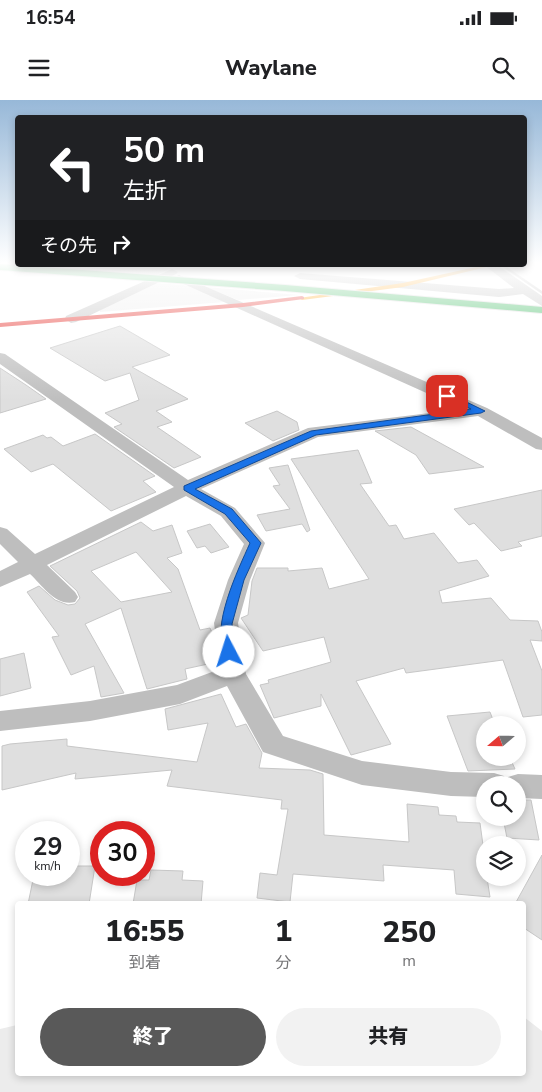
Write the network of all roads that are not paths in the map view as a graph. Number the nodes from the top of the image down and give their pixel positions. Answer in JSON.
{"nodes":[{"id":1,"x":92,"y":308,"type":"edge"},
{"id":2,"x":194,"y":308,"type":"edge"},
{"id":3,"x":253,"y":308,"type":"edge"},
{"id":4,"x":498,"y":308,"type":"edge"},
{"id":5,"x":504,"y":308,"type":"edge"},
{"id":6,"x":542,"y":312,"type":"edge"},
{"id":7,"x":71,"y":319,"type":"junction"},
{"id":8,"x":0,"y":325,"type":"edge"},
{"id":9,"x":0,"y":357,"type":"edge"},
{"id":10,"x":481,"y":411,"type":"junction"},
{"id":11,"x":542,"y":446,"type":"edge"},
{"id":12,"x":187,"y":488,"type":"junction"},
{"id":13,"x":0,"y":533,"type":"edge"},
{"id":14,"x":31,"y":564,"type":"junction"},
{"id":15,"x":0,"y":580,"type":"edge"},
{"id":16,"x":67,"y":597,"type":"dead end"},
{"id":17,"x":233,"y":674,"type":"junction"},
{"id":18,"x":0,"y":721,"type":"edge"},
{"id":19,"x":476,"y":785,"type":"edge"},
{"id":20,"x":526,"y":786,"type":"edge"},
{"id":21,"x":542,"y":787,"type":"edge"}],
"edges":[{"from":1,"to":7,"type":"street"},
{"from":2,"to":7,"type":"main road"},
{"from":3,"to":10,"type":"street"},
{"from":4,"to":6,"type":"main road","bridge":true},
{"from":5,"to":6,"type":"main road","bridge":true},
{"from":7,"to":8,"type":"main road"},
{"from":9,"to":12,"type":"street"},
{"from":10,"to":11,"type":"street"},
{"from":10,"to":12,"type":"street"},
{"from":12,"to":14,"type":"street"},
{"from":12,"to":17,"type":"street"},
{"from":13,"to":14,"type":"street"},
{"from":14,"to":15,"type":"street"},
{"from":14,"to":16,"type":"street"},
{"from":17,"to":18,"type":"street"},
{"from":17,"to":19,"type":"street"},
{"from":20,"to":21,"type":"street"}]}
